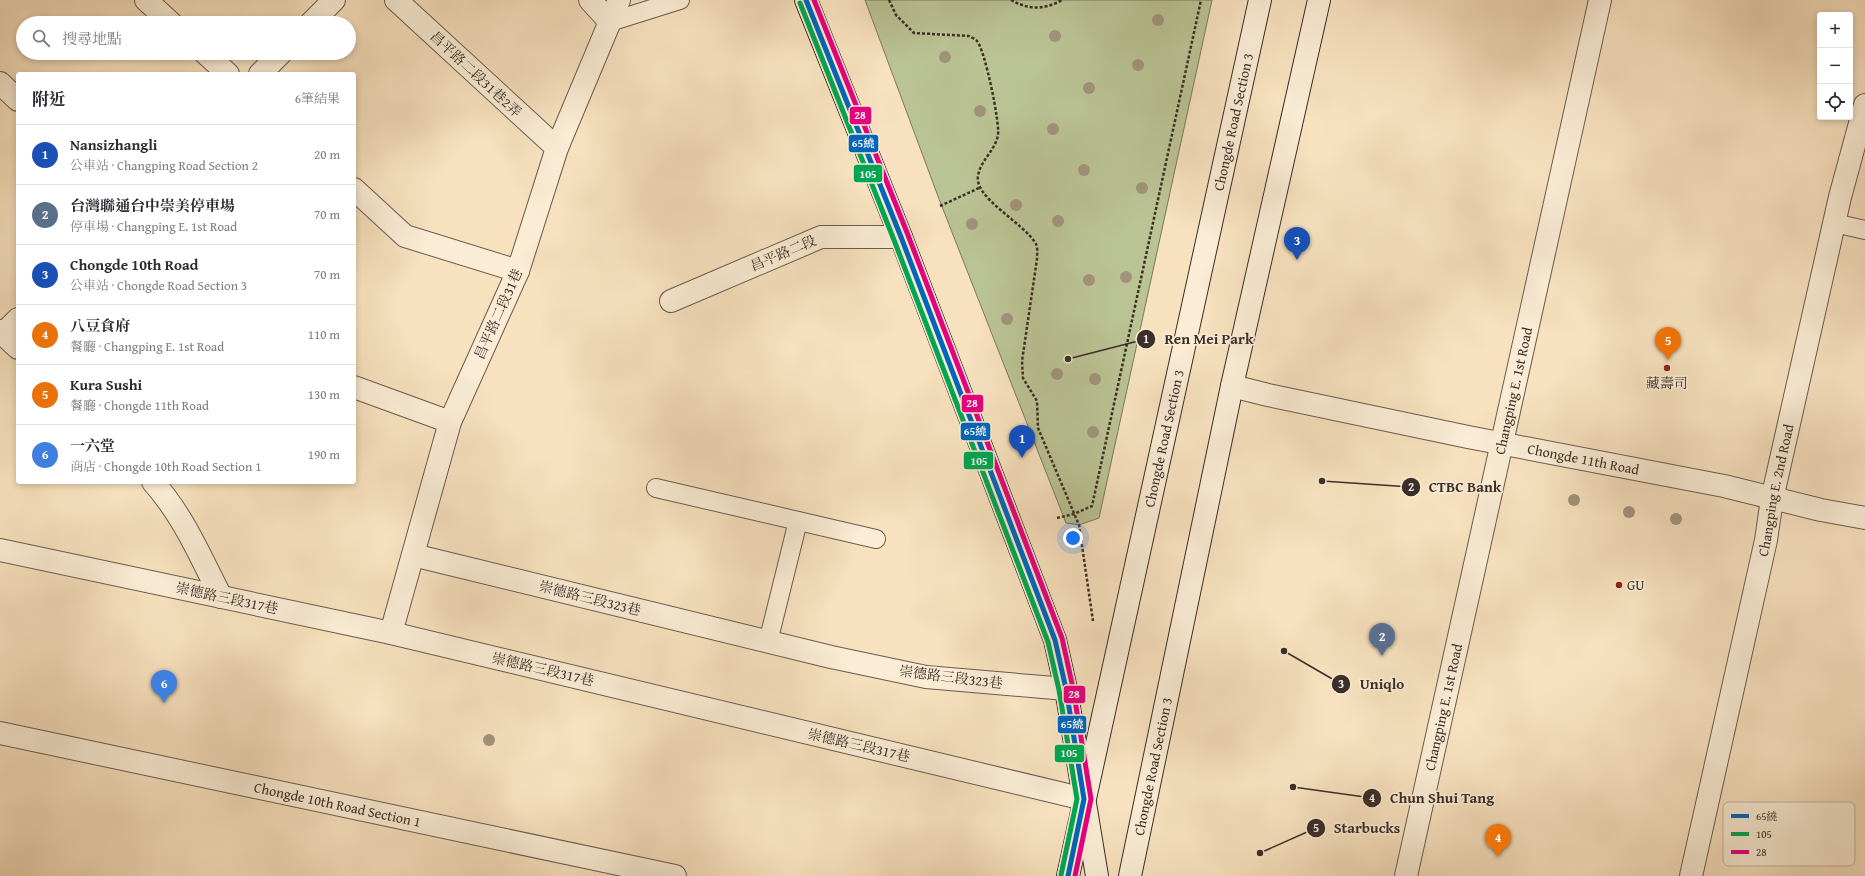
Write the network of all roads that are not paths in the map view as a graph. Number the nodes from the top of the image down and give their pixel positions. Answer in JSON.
{"nodes":[{"id":1,"x":146,"y":0,"type":"edge"},
{"id":2,"x":334,"y":0,"type":"edge"},
{"id":3,"x":396,"y":0,"type":"edge"},
{"id":4,"x":590,"y":0,"type":"edge"},
{"id":5,"x":619,"y":0,"type":"edge"},
{"id":6,"x":680,"y":0,"type":"edge"},
{"id":7,"x":806,"y":0,"type":"edge"},
{"id":8,"x":1260,"y":0,"type":"edge"},
{"id":9,"x":1319,"y":0,"type":"edge"},
{"id":10,"x":1600,"y":0,"type":"edge"},
{"id":11,"x":164,"y":16,"type":"edge"},
{"id":12,"x":318,"y":16,"type":"edge"},
{"id":13,"x":610,"y":22,"type":"junction"},
{"id":14,"x":213,"y":60,"type":"edge"},
{"id":15,"x":274,"y":60,"type":"edge"},
{"id":16,"x":226,"y":72,"type":"edge"},
{"id":17,"x":262,"y":72,"type":"edge"},
{"id":18,"x":0,"y":83,"type":"edge"},
{"id":19,"x":16,"y":98,"type":"edge"},
{"id":20,"x":1865,"y":105,"type":"edge"},
{"id":21,"x":557,"y":148,"type":"junction"},
{"id":22,"x":356,"y":191,"type":"edge"},
{"id":23,"x":1834,"y":223,"type":"junction"},
{"id":24,"x":1865,"y":230,"type":"edge"},
{"id":25,"x":901,"y":237,"type":"junction"},
{"id":26,"x":518,"y":271,"type":"junction"},
{"id":27,"x":671,"y":301,"type":"dead end"},
{"id":28,"x":1232,"y":386,"type":"junction"},
{"id":29,"x":356,"y":388,"type":"edge"},
{"id":30,"x":450,"y":422,"type":"junction"},
{"id":31,"x":1501,"y":443,"type":"junction"},
{"id":32,"x":155,"y":484,"type":"edge"},
{"id":33,"x":656,"y":488,"type":"dead end"},
{"id":34,"x":1772,"y":499,"type":"junction"},
{"id":35,"x":1865,"y":518,"type":"edge"},
{"id":36,"x":798,"y":521,"type":"junction"},
{"id":37,"x":876,"y":539,"type":"dead end"},
{"id":38,"x":0,"y":550,"type":"edge"},
{"id":39,"x":413,"y":555,"type":"junction"},
{"id":40,"x":221,"y":597,"type":"junction"},
{"id":41,"x":391,"y":633,"type":"junction"},
{"id":42,"x":768,"y":642,"type":"junction"},
{"id":43,"x":1066,"y":689,"type":"junction"},
{"id":44,"x":0,"y":734,"type":"edge"},
{"id":45,"x":1084,"y":799,"type":"junction"},
{"id":46,"x":675,"y":876,"type":"edge"},
{"id":47,"x":1068,"y":876,"type":"edge"},
{"id":48,"x":1097,"y":876,"type":"edge"},
{"id":49,"x":1130,"y":876,"type":"edge"},
{"id":50,"x":1406,"y":876,"type":"edge"},
{"id":51,"x":1691,"y":876,"type":"edge"}],
"edges":[{"from":1,"to":11,"type":"street"},
{"from":2,"to":12,"type":"street"},
{"from":3,"to":21,"type":"street","name":"昌平路二段31巷2弄"},
{"from":4,"to":13,"type":"street"},
{"from":5,"to":13,"type":"street","name":"昌平路二段31巷"},
{"from":6,"to":13,"type":"lane"},
{"from":7,"to":25,"type":"street"},
{"from":8,"to":45,"type":"street","name":"Chongde Road Section 3"},
{"from":9,"to":28,"type":"street","name":"Chongde Road Section 3"},
{"from":10,"to":31,"type":"street","name":"Changping E. 1st Road"},
{"from":13,"to":21,"type":"street","name":"昌平路二段31巷"},
{"from":14,"to":16,"type":"street"},
{"from":15,"to":17,"type":"street"},
{"from":18,"to":19,"type":"street"},
{"from":20,"to":23,"type":"street","name":"Changping E. 2nd Road"},
{"from":21,"to":26,"type":"street","name":"昌平路二段31巷"},
{"from":22,"to":26,"type":"street"},
{"from":23,"to":24,"type":"lane"},
{"from":23,"to":34,"type":"street","name":"Changping E. 2nd Road"},
{"from":25,"to":27,"type":"street","name":"昌平路二段"},
{"from":25,"to":43,"type":"street"},
{"from":26,"to":30,"type":"street","name":"昌平路二段31巷"},
{"from":28,"to":31,"type":"street","name":"Chongde 11th Road"},
{"from":28,"to":49,"type":"street","name":"Chongde Road Section 3"},
{"from":29,"to":30,"type":"street"},
{"from":30,"to":39,"type":"street","name":"昌平路二段31巷"},
{"from":31,"to":34,"type":"street","name":"Chongde 11th Road"},
{"from":31,"to":50,"type":"street","name":"Changping E. 1st Road"},
{"from":32,"to":40,"type":"street"},
{"from":33,"to":36,"type":"lane"},
{"from":34,"to":35,"type":"street","name":"Chongde 11th Road"},
{"from":34,"to":51,"type":"street","name":"Changping E. 2nd Road"},
{"from":36,"to":37,"type":"lane"},
{"from":36,"to":42,"type":"lane"},
{"from":38,"to":40,"type":"street","name":"崇德路三段317巷"},
{"from":39,"to":41,"type":"street","name":"昌平路二段31巷"},
{"from":39,"to":42,"type":"street","name":"崇德路三段323巷"},
{"from":40,"to":41,"type":"street","name":"崇德路三段317巷"},
{"from":41,"to":45,"type":"street","name":"崇德路三段317巷"},
{"from":42,"to":43,"type":"street","name":"崇德路三段323巷"},
{"from":43,"to":45,"type":"street"},
{"from":44,"to":46,"type":"street","name":"Chongde 10th Road Section 1"},
{"from":45,"to":47,"type":"street","name":"Chongde Road Section 3"},
{"from":45,"to":48,"type":"street"}]}
